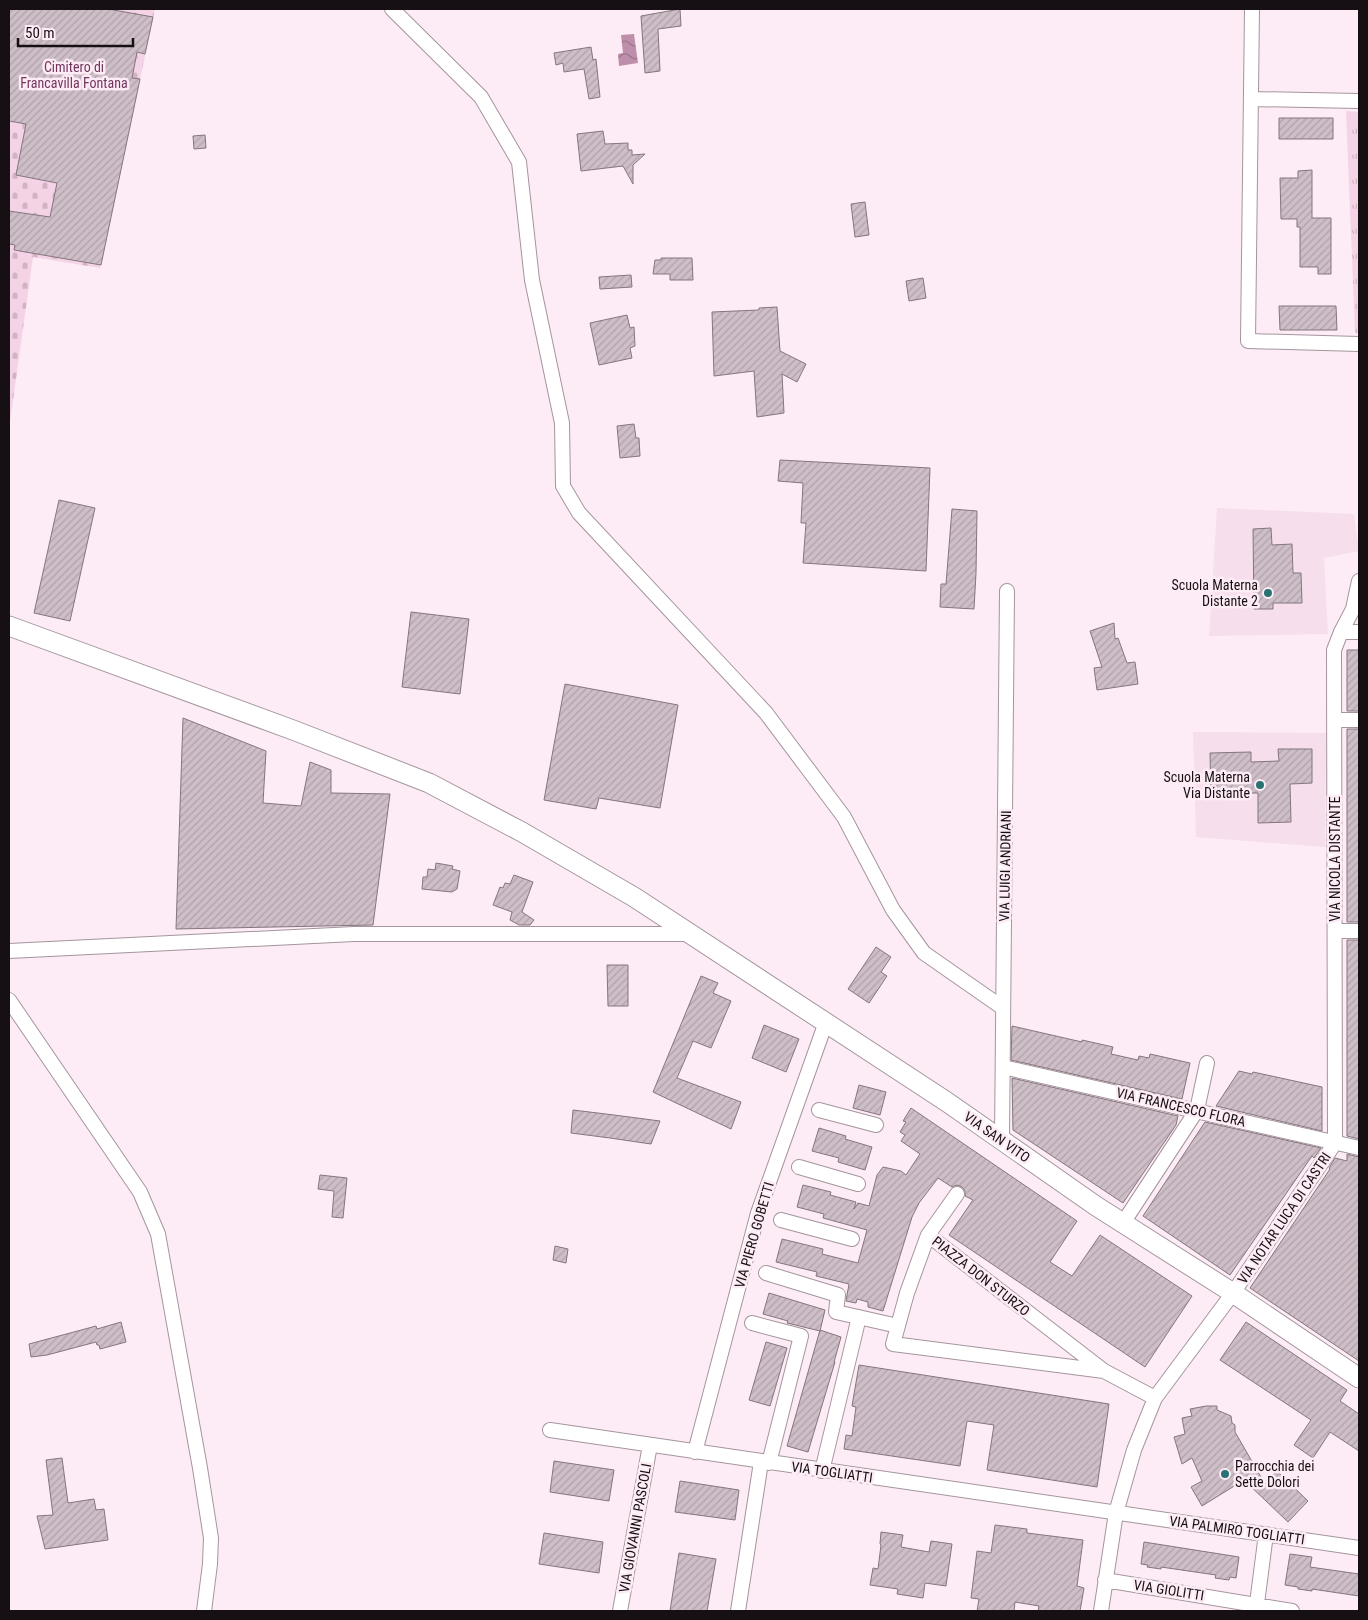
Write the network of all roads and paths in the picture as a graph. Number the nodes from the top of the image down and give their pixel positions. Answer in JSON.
{"nodes":[{"id":1,"x":392,"y":9,"type":"edge"},
{"id":2,"x":1252,"y":9,"type":"edge"},
{"id":3,"x":1251,"y":99,"type":"junction"},
{"id":4,"x":1359,"y":101,"type":"edge"},
{"id":5,"x":1359,"y":344,"type":"edge"},
{"id":6,"x":1359,"y":581,"type":"edge"},
{"id":7,"x":1007,"y":591,"type":"dead end"},
{"id":8,"x":9,"y":626,"type":"edge"},
{"id":9,"x":1341,"y":632,"type":"junction"},
{"id":10,"x":1359,"y":632,"type":"edge"},
{"id":11,"x":1334,"y":720,"type":"junction"},
{"id":12,"x":1359,"y":720,"type":"edge"},
{"id":13,"x":1359,"y":930,"type":"edge"},
{"id":14,"x":1335,"y":931,"type":"junction"},
{"id":15,"x":690,"y":934,"type":"junction"},
{"id":16,"x":9,"y":951,"type":"edge"},
{"id":17,"x":9,"y":1000,"type":"edge"},
{"id":18,"x":1004,"y":1008,"type":"junction"},
{"id":19,"x":826,"y":1022,"type":"junction"},
{"id":20,"x":1207,"y":1063,"type":"dead end"},
{"id":21,"x":1003,"y":1067,"type":"junction"},
{"id":22,"x":819,"y":1110,"type":"dead end"},
{"id":23,"x":1197,"y":1110,"type":"junction"},
{"id":24,"x":876,"y":1125,"type":"dead end"},
{"id":25,"x":1002,"y":1140,"type":"junction"},
{"id":26,"x":1335,"y":1143,"type":"junction"},
{"id":27,"x":1359,"y":1148,"type":"edge"},
{"id":28,"x":799,"y":1167,"type":"dead end"},
{"id":29,"x":858,"y":1184,"type":"dead end"},
{"id":30,"x":957,"y":1194,"type":"dead end"},
{"id":31,"x":781,"y":1220,"type":"dead end"},
{"id":32,"x":1123,"y":1223,"type":"junction"},
{"id":33,"x":928,"y":1235,"type":"junction"},
{"id":34,"x":852,"y":1239,"type":"dead end"},
{"id":35,"x":766,"y":1273,"type":"dead end"},
{"id":36,"x":1233,"y":1293,"type":"junction"},
{"id":37,"x":859,"y":1317,"type":"junction"},
{"id":38,"x":752,"y":1323,"type":"dead end"},
{"id":39,"x":898,"y":1326,"type":"junction"},
{"id":40,"x":1104,"y":1371,"type":"junction"},
{"id":41,"x":1359,"y":1378,"type":"edge"},
{"id":42,"x":1155,"y":1398,"type":"junction"},
{"id":43,"x":550,"y":1430,"type":"dead end"},
{"id":44,"x":650,"y":1445,"type":"junction"},
{"id":45,"x":695,"y":1452,"type":"junction"},
{"id":46,"x":765,"y":1462,"type":"junction"},
{"id":47,"x":822,"y":1471,"type":"junction"},
{"id":48,"x":1116,"y":1513,"type":"junction"},
{"id":49,"x":1266,"y":1534,"type":"junction"},
{"id":50,"x":1359,"y":1548,"type":"edge"},
{"id":51,"x":1105,"y":1580,"type":"junction"},
{"id":52,"x":1256,"y":1608,"type":"edge"},
{"id":53,"x":204,"y":1611,"type":"edge"},
{"id":54,"x":620,"y":1611,"type":"edge"},
{"id":55,"x":738,"y":1611,"type":"edge"},
{"id":56,"x":1101,"y":1611,"type":"edge"},
{"id":57,"x":1292,"y":1611,"type":"edge"}],
"edges":[{"from":1,"to":18,"type":"street"},
{"from":2,"to":3,"type":"street"},
{"from":3,"to":4,"type":"street"},
{"from":3,"to":5,"type":"street"},
{"from":6,"to":9,"type":"street","name":"VIA NICOLA DISTANTE"},
{"from":7,"to":18,"type":"street","name":"VIA LUIGI ANDRIANI"},
{"from":8,"to":15,"type":"street","name":"VIA SAN VITO"},
{"from":9,"to":10,"type":"street"},
{"from":9,"to":11,"type":"street","name":"VIA NICOLA DISTANTE"},
{"from":11,"to":12,"type":"street"},
{"from":11,"to":14,"type":"street","name":"VIA NICOLA DISTANTE"},
{"from":13,"to":14,"type":"street"},
{"from":14,"to":26,"type":"street","name":"VIA NICOLA DISTANTE"},
{"from":15,"to":16,"type":"street"},
{"from":15,"to":19,"type":"street","name":"VIA SAN VITO"},
{"from":17,"to":53,"type":"street"},
{"from":18,"to":21,"type":"street","name":"VIA LUIGI ANDRIANI"},
{"from":19,"to":25,"type":"street","name":"VIA SAN VITO"},
{"from":19,"to":45,"type":"street","name":"VIA PIERO GOBETTI"},
{"from":20,"to":23,"type":"street"},
{"from":21,"to":23,"type":"street","name":"VIA FRANCESCO FLORA"},
{"from":21,"to":25,"type":"street","name":"VIA LUIGI ANDRIANI"},
{"from":22,"to":24,"type":"street"},
{"from":23,"to":26,"type":"street","name":"VIA FRANCESCO FLORA"},
{"from":23,"to":32,"type":"street"},
{"from":25,"to":32,"type":"street","name":"VIA SAN VITO"},
{"from":26,"to":27,"type":"street","name":"VIA FRANCESCO FLORA"},
{"from":26,"to":36,"type":"street","name":"VIA NOTAR LUCA DI CASTRI"},
{"from":28,"to":29,"type":"street"},
{"from":30,"to":33,"type":"street"},
{"from":31,"to":34,"type":"street"},
{"from":32,"to":36,"type":"street","name":"VIA SAN VITO"},
{"from":33,"to":39,"type":"street","name":"PIAZZA DON STURZO"},
{"from":33,"to":40,"type":"street","name":"PIAZZA DON STURZO"},
{"from":35,"to":37,"type":"street"},
{"from":36,"to":41,"type":"street","name":"VIA SAN VITO"},
{"from":36,"to":42,"type":"street","name":"VIA NOTAR LUCA DI CASTRI"},
{"from":37,"to":39,"type":"street"},
{"from":37,"to":47,"type":"street"},
{"from":38,"to":46,"type":"street"},
{"from":39,"to":40,"type":"street","name":"PIAZZA DON STURZO"},
{"from":40,"to":42,"type":"street","name":"PIAZZA DON STURZO"},
{"from":42,"to":48,"type":"street","name":"VIA NOTAR LUCA DI CASTRI"},
{"from":43,"to":44,"type":"street","name":"VIA TOGLIATTI"},
{"from":44,"to":45,"type":"street","name":"VIA TOGLIATTI"},
{"from":44,"to":54,"type":"street","name":"VIA GIOVANNI PASCOLI"},
{"from":45,"to":46,"type":"street","name":"VIA TOGLIATTI"},
{"from":46,"to":47,"type":"street","name":"VIA TOGLIATTI"},
{"from":46,"to":55,"type":"street"},
{"from":47,"to":48,"type":"street","name":"VIA TOGLIATTI"},
{"from":48,"to":49,"type":"street","name":"VIA PALMIRO TOGLIATTI"},
{"from":48,"to":51,"type":"street","name":"VIA NOTAR LUCA DI CASTRI"},
{"from":49,"to":50,"type":"street","name":"VIA PALMIRO TOGLIATTI"},
{"from":49,"to":52,"type":"street"},
{"from":51,"to":52,"type":"street","name":"VIA GIOLITTI"},
{"from":51,"to":56,"type":"street","name":"VIA NOTAR LUCA DI CASTRI"},
{"from":52,"to":57,"type":"street","name":"VIA GIOLITTI"}]}
